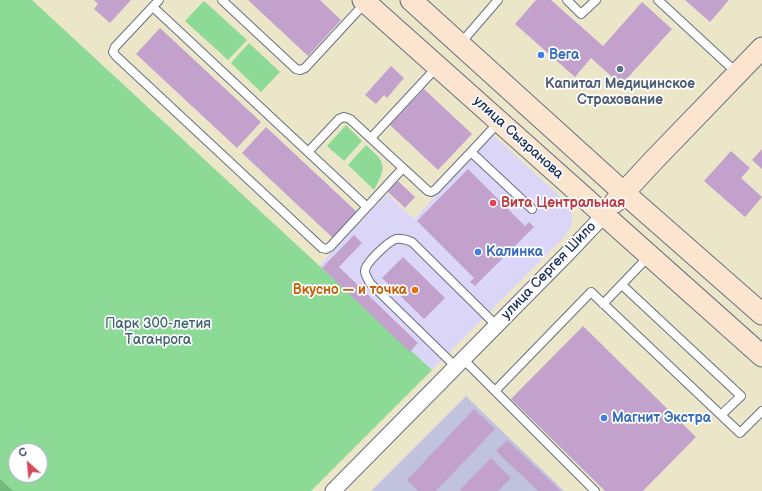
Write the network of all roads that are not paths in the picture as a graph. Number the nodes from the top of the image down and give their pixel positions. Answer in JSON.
{"nodes":[{"id":1,"x":159,"y":0,"type":"edge"},
{"id":2,"x":222,"y":0,"type":"edge"},
{"id":3,"x":411,"y":0,"type":"edge"},
{"id":4,"x":498,"y":0,"type":"edge"},
{"id":5,"x":566,"y":0,"type":"edge"},
{"id":6,"x":596,"y":0,"type":"edge"},
{"id":7,"x":658,"y":0,"type":"edge"},
{"id":8,"x":364,"y":1,"type":"edge"},
{"id":9,"x":153,"y":7,"type":"junction"},
{"id":10,"x":460,"y":44,"type":"junction"},
{"id":11,"x":762,"y":48,"type":"edge"},
{"id":12,"x":438,"y":67,"type":"junction"},
{"id":13,"x":738,"y":73,"type":"junction"},
{"id":14,"x":500,"y":121,"type":"junction"},
{"id":15,"x":371,"y":138,"type":"junction"},
{"id":16,"x":308,"y":152,"type":"junction"},
{"id":17,"x":471,"y":152,"type":"junction"},
{"id":18,"x":403,"y":168,"type":"junction"},
{"id":19,"x":623,"y":192,"type":"junction"},
{"id":20,"x":367,"y":207,"type":"junction"},
{"id":21,"x":532,"y":209,"type":"dead end"},
{"id":22,"x":604,"y":215,"type":"junction"},
{"id":23,"x":650,"y":256,"type":"junction"},
{"id":24,"x":622,"y":285,"type":"junction"},
{"id":25,"x":603,"y":304,"type":"junction"},
{"id":26,"x":762,"y":314,"type":"edge"},
{"id":27,"x":496,"y":325,"type":"junction"},
{"id":28,"x":762,"y":356,"type":"edge"},
{"id":29,"x":459,"y":363,"type":"junction"},
{"id":30,"x":495,"y":391,"type":"junction"},
{"id":31,"x":762,"y":411,"type":"edge"},
{"id":32,"x":721,"y":415,"type":"junction"},
{"id":33,"x":333,"y":491,"type":"edge"},
{"id":34,"x":595,"y":491,"type":"edge"}],
"edges":[{"from":1,"to":9,"type":"lane"},
{"from":2,"to":8,"type":"lane"},
{"from":3,"to":10,"type":"main road"},
{"from":4,"to":10,"type":"lane"},
{"from":5,"to":6,"type":"lane"},
{"from":7,"to":13,"type":"lane"},
{"from":8,"to":12,"type":"main road","name":"улица Сызранова"},
{"from":9,"to":16,"type":"lane"},
{"from":9,"to":20,"type":"lane"},
{"from":10,"to":19,"type":"main road"},
{"from":11,"to":13,"type":"main road","name":"улица Сергея Шило"},
{"from":12,"to":14,"type":"main road","name":"улица Сызранова"},
{"from":12,"to":15,"type":"lane"},
{"from":13,"to":19,"type":"main road","name":"улица Сергея Шило"},
{"from":14,"to":17,"type":"lane"},
{"from":14,"to":22,"type":"main road","name":"улица Сызранова"},
{"from":15,"to":16,"type":"lane"},
{"from":15,"to":18,"type":"lane"},
{"from":16,"to":20,"type":"lane"},
{"from":17,"to":18,"type":"lane"},
{"from":17,"to":21,"type":"lane"},
{"from":18,"to":20,"type":"lane"},
{"from":19,"to":22,"type":"main road","name":"улица Сергея Шило"},
{"from":19,"to":26,"type":"main road"},
{"from":22,"to":23,"type":"main road","name":"улица Сызранова"},
{"from":22,"to":27,"type":"street","name":"улица Сергея Шило"},
{"from":23,"to":24,"type":"lane"},
{"from":23,"to":28,"type":"main road","name":"улица Сызранова"},
{"from":24,"to":25,"type":"lane"},
{"from":24,"to":32,"type":"lane"},
{"from":25,"to":30,"type":"lane"},
{"from":25,"to":32,"type":"lane"},
{"from":27,"to":29,"type":"street","name":"улица Сергея Шило"},
{"from":27,"to":29,"type":"lane"},
{"from":29,"to":30,"type":"lane"},
{"from":29,"to":33,"type":"street","name":"улица Сергея Шило"},
{"from":30,"to":34,"type":"lane"},
{"from":31,"to":32,"type":"lane"}]}
